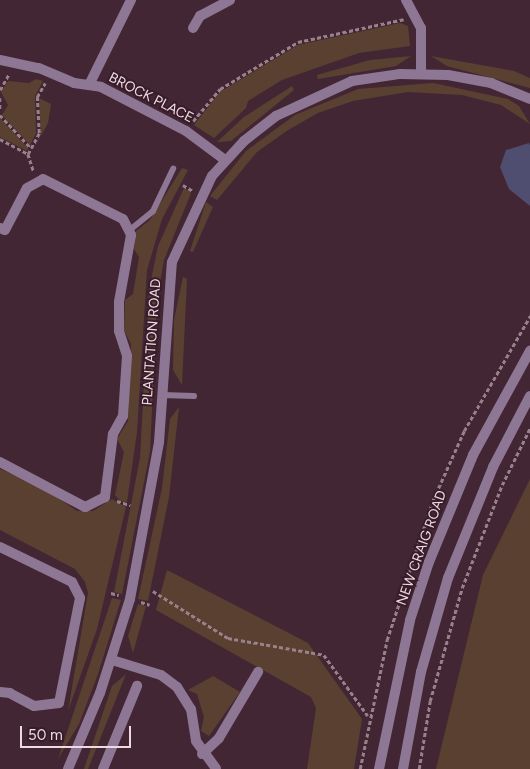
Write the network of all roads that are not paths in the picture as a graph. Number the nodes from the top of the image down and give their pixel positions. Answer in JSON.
{"nodes":[{"id":1,"x":131,"y":0,"type":"edge"},
{"id":2,"x":228,"y":0,"type":"edge"},
{"id":3,"x":406,"y":0,"type":"edge"},
{"id":4,"x":193,"y":28,"type":"dead end"},
{"id":5,"x":0,"y":60,"type":"edge"},
{"id":6,"x":421,"y":74,"type":"junction"},
{"id":7,"x":90,"y":83,"type":"junction"},
{"id":8,"x":530,"y":99,"type":"edge"},
{"id":9,"x":225,"y":160,"type":"junction"},
{"id":10,"x":173,"y":169,"type":"dead end"},
{"id":11,"x":0,"y":228,"type":"edge"},
{"id":12,"x":131,"y":229,"type":"junction"},
{"id":13,"x":530,"y":351,"type":"edge"},
{"id":14,"x":162,"y":395,"type":"junction"},
{"id":15,"x":194,"y":396,"type":"dead end"},
{"id":16,"x":530,"y":396,"type":"edge"},
{"id":17,"x":0,"y":462,"type":"edge"},
{"id":18,"x":0,"y":547,"type":"edge"},
{"id":19,"x":112,"y":660,"type":"junction"},
{"id":20,"x":258,"y":672,"type":"dead end"},
{"id":21,"x":137,"y":686,"type":"dead end"},
{"id":22,"x":0,"y":692,"type":"edge"},
{"id":23,"x":202,"y":754,"type":"junction"},
{"id":24,"x":68,"y":769,"type":"edge"},
{"id":25,"x":103,"y":769,"type":"edge"},
{"id":26,"x":216,"y":769,"type":"edge"},
{"id":27,"x":379,"y":769,"type":"edge"},
{"id":28,"x":402,"y":769,"type":"edge"}],
"edges":[{"from":1,"to":7,"type":"street"},
{"from":2,"to":4,"type":"street"},
{"from":3,"to":6,"type":"street"},
{"from":5,"to":7,"type":"street","name":"BROCK PLACE"},
{"from":6,"to":8,"type":"street","name":"PLANTATION ROAD"},
{"from":6,"to":9,"type":"street","name":"PLANTATION ROAD"},
{"from":7,"to":9,"type":"street","name":"BROCK PLACE"},
{"from":9,"to":14,"type":"street","name":"PLANTATION ROAD"},
{"from":10,"to":12,"type":"lane"},
{"from":11,"to":12,"type":"street"},
{"from":12,"to":17,"type":"street"},
{"from":13,"to":27,"type":"street","name":"NEW CRAIG ROAD"},
{"from":14,"to":15,"type":"lane"},
{"from":14,"to":19,"type":"street","name":"PLANTATION ROAD"},
{"from":16,"to":28,"type":"street"},
{"from":18,"to":22,"type":"street"},
{"from":19,"to":23,"type":"street"},
{"from":19,"to":24,"type":"street","name":"PLANTATION ROAD"},
{"from":20,"to":23,"type":"street"},
{"from":21,"to":25,"type":"street"},
{"from":23,"to":26,"type":"street"}]}
